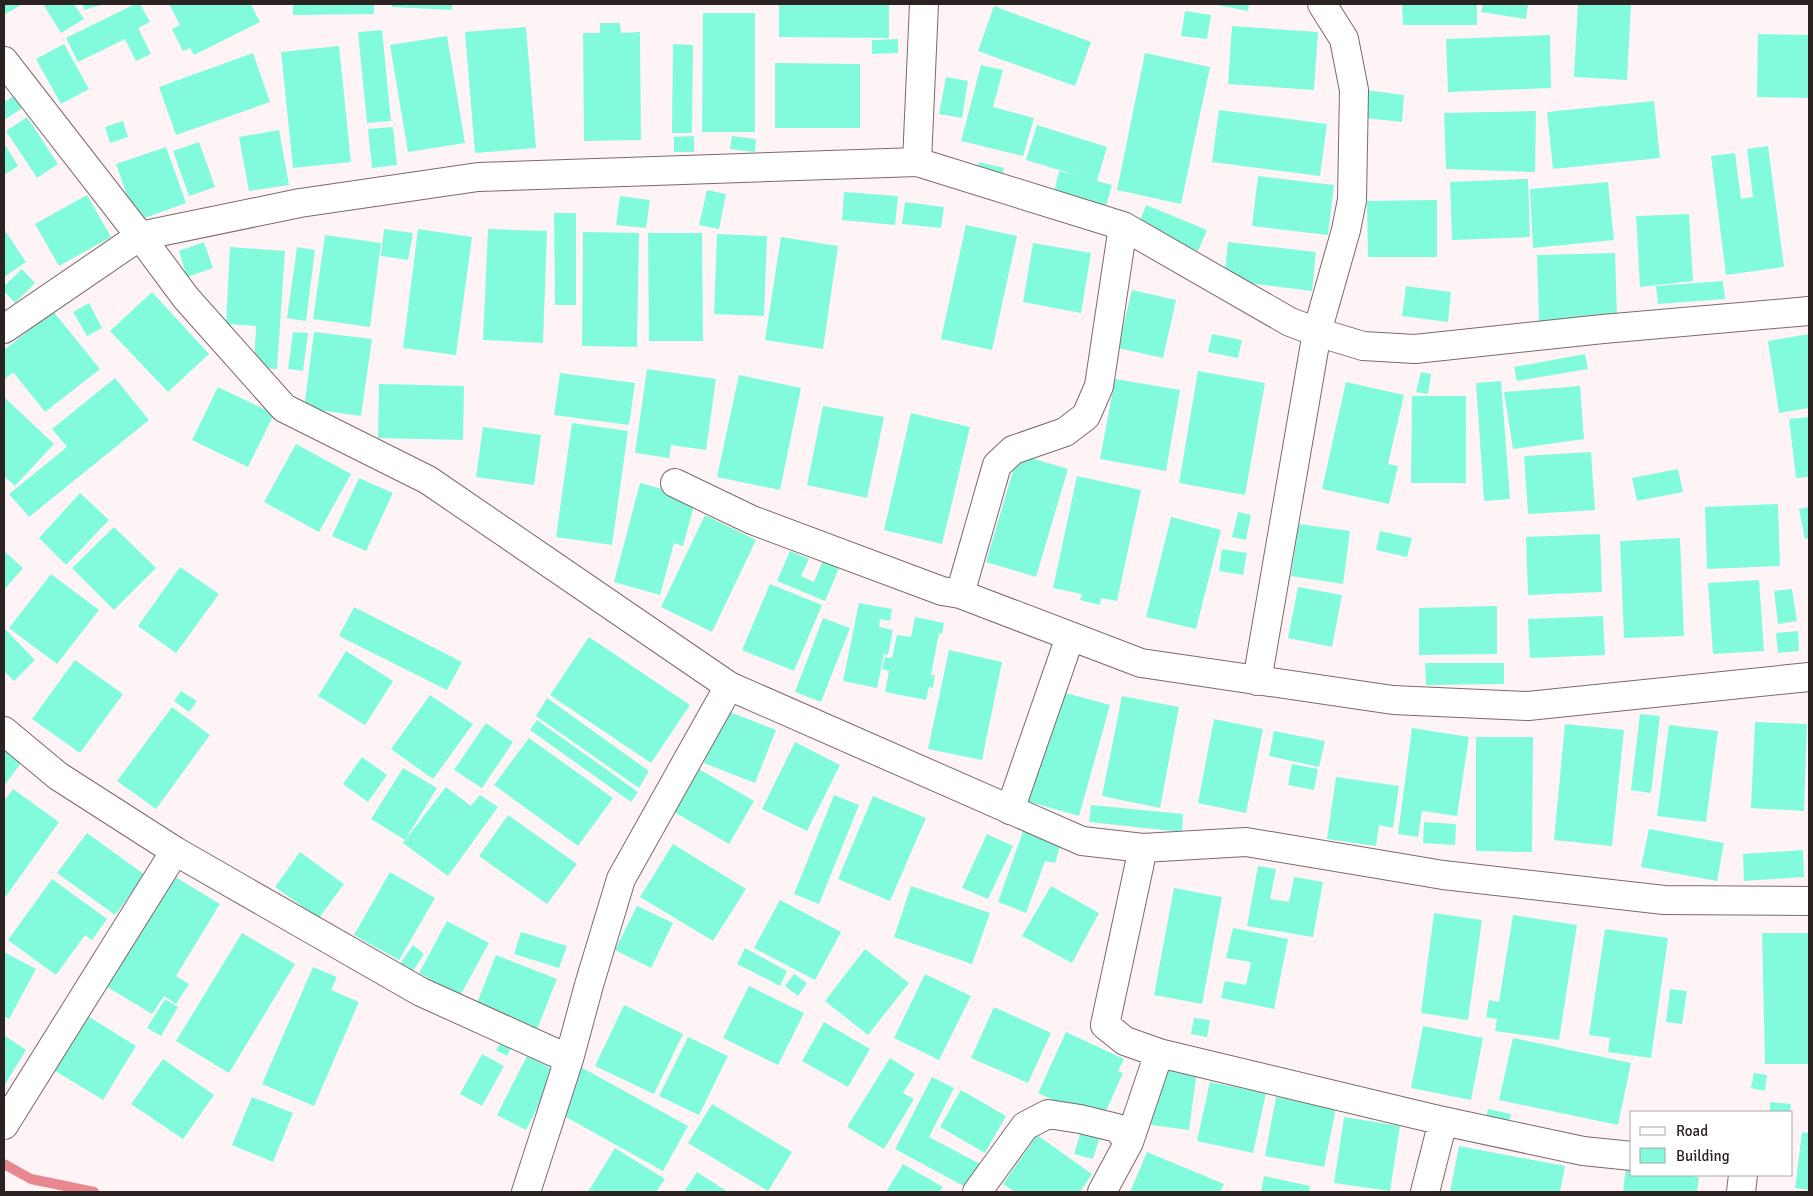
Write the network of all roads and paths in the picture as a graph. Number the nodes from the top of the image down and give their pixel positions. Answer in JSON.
{"nodes":[{"id":1,"x":924,"y":4,"type":"edge"},
{"id":2,"x":1322,"y":4,"type":"edge"},
{"id":3,"x":4,"y":61,"type":"edge"},
{"id":4,"x":916,"y":162,"type":"junction"},
{"id":5,"x":1123,"y":226,"type":"junction"},
{"id":6,"x":140,"y":236,"type":"junction"},
{"id":7,"x":1809,"y":311,"type":"edge"},
{"id":8,"x":4,"y":329,"type":"edge"},
{"id":9,"x":1317,"y":332,"type":"junction"},
{"id":10,"x":675,"y":483,"type":"dead end"},
{"id":11,"x":960,"y":594,"type":"junction"},
{"id":12,"x":1070,"y":637,"type":"junction"},
{"id":13,"x":1809,"y":677,"type":"edge"},
{"id":14,"x":1257,"y":681,"type":"junction"},
{"id":15,"x":729,"y":686,"type":"junction"},
{"id":16,"x":4,"y":731,"type":"edge"},
{"id":17,"x":1010,"y":810,"type":"junction"},
{"id":18,"x":1143,"y":848,"type":"junction"},
{"id":19,"x":175,"y":851,"type":"junction"},
{"id":20,"x":1809,"y":901,"type":"edge"},
{"id":21,"x":1160,"y":1053,"type":"junction"},
{"id":22,"x":569,"y":1059,"type":"junction"},
{"id":23,"x":1443,"y":1121,"type":"junction"},
{"id":24,"x":4,"y":1125,"type":"edge"},
{"id":25,"x":1129,"y":1142,"type":"junction"},
{"id":26,"x":1630,"y":1156,"type":"edge"},
{"id":27,"x":1743,"y":1176,"type":"edge"},
{"id":28,"x":526,"y":1192,"type":"edge"},
{"id":29,"x":977,"y":1192,"type":"edge"},
{"id":30,"x":1102,"y":1192,"type":"edge"},
{"id":31,"x":1425,"y":1192,"type":"edge"},
{"id":32,"x":1741,"y":1192,"type":"edge"}],
"edges":[{"from":1,"to":4,"type":"street"},
{"from":2,"to":9,"type":"street"},
{"from":3,"to":6,"type":"street"},
{"from":4,"to":5,"type":"street"},
{"from":4,"to":6,"type":"street"},
{"from":5,"to":9,"type":"street"},
{"from":5,"to":11,"type":"street"},
{"from":6,"to":8,"type":"street"},
{"from":6,"to":15,"type":"street"},
{"from":7,"to":9,"type":"street"},
{"from":9,"to":14,"type":"street"},
{"from":10,"to":11,"type":"street"},
{"from":11,"to":12,"type":"street"},
{"from":12,"to":14,"type":"street"},
{"from":12,"to":17,"type":"street"},
{"from":13,"to":14,"type":"street"},
{"from":15,"to":17,"type":"street"},
{"from":15,"to":22,"type":"street"},
{"from":16,"to":19,"type":"street"},
{"from":17,"to":18,"type":"street"},
{"from":18,"to":20,"type":"street"},
{"from":18,"to":21,"type":"street"},
{"from":19,"to":22,"type":"street"},
{"from":19,"to":24,"type":"street"},
{"from":21,"to":23,"type":"street"},
{"from":21,"to":25,"type":"street"},
{"from":22,"to":28,"type":"street"},
{"from":23,"to":26,"type":"street"},
{"from":23,"to":31,"type":"street"},
{"from":25,"to":29,"type":"street"},
{"from":25,"to":30,"type":"street"},
{"from":27,"to":32,"type":"street"}]}
